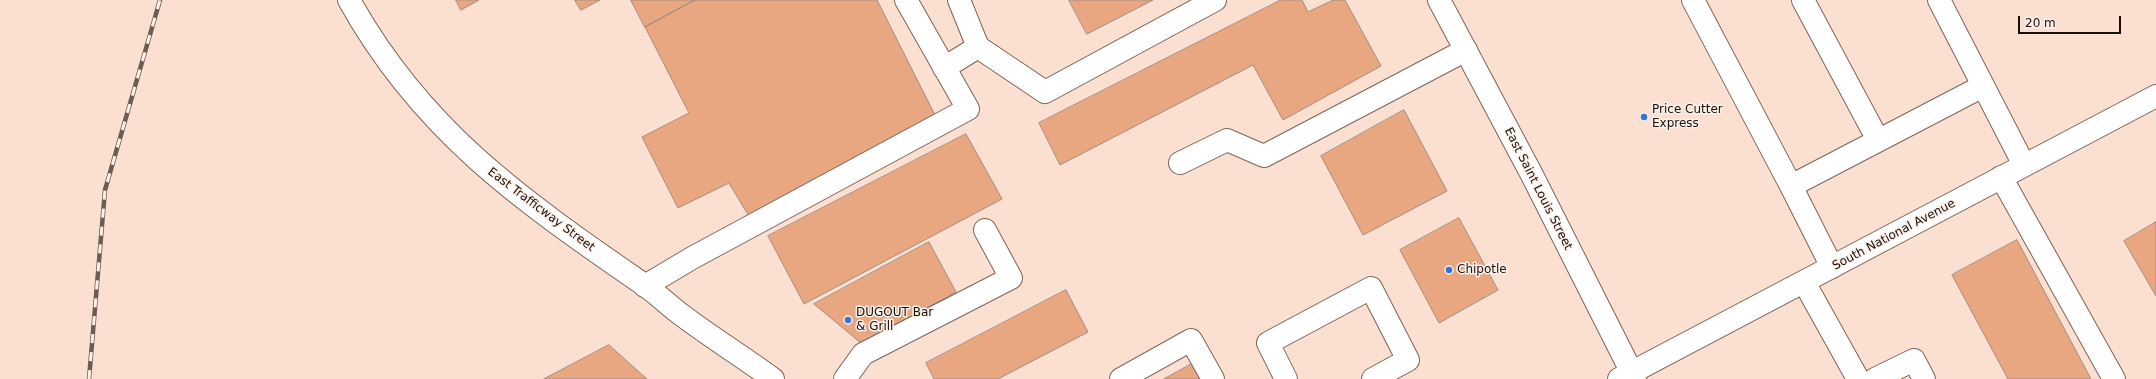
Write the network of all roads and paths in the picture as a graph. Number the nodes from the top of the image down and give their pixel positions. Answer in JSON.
{"nodes":[{"id":1,"x":349,"y":0,"type":"edge"},
{"id":2,"x":906,"y":0,"type":"edge"},
{"id":3,"x":959,"y":0,"type":"edge"},
{"id":4,"x":1215,"y":0,"type":"edge"},
{"id":5,"x":1439,"y":0,"type":"edge"},
{"id":6,"x":1693,"y":0,"type":"edge"},
{"id":7,"x":1803,"y":0,"type":"edge"},
{"id":8,"x":1939,"y":0,"type":"edge"},
{"id":9,"x":978,"y":48,"type":"junction"},
{"id":10,"x":1466,"y":50,"type":"junction"},
{"id":11,"x":944,"y":68,"type":"junction"},
{"id":12,"x":1983,"y":86,"type":"junction"},
{"id":13,"x":2156,"y":96,"type":"edge"},
{"id":14,"x":1878,"y":140,"type":"junction"},
{"id":15,"x":1180,"y":162,"type":"dead end"},
{"id":16,"x":2024,"y":165,"type":"junction"},
{"id":17,"x":2002,"y":177,"type":"junction"},
{"id":18,"x":1791,"y":186,"type":"junction"},
{"id":19,"x":985,"y":230,"type":"dead end"},
{"id":20,"x":1832,"y":267,"type":"junction"},
{"id":21,"x":1804,"y":282,"type":"junction"},
{"id":22,"x":645,"y":286,"type":"junction"},
{"id":23,"x":1628,"y":377,"type":"edge"},
{"id":24,"x":772,"y":379,"type":"edge"},
{"id":25,"x":845,"y":379,"type":"edge"},
{"id":26,"x":1121,"y":379,"type":"edge"},
{"id":27,"x":1213,"y":379,"type":"edge"},
{"id":28,"x":1286,"y":379,"type":"edge"},
{"id":29,"x":1373,"y":379,"type":"edge"},
{"id":30,"x":1858,"y":379,"type":"edge"},
{"id":31,"x":1875,"y":379,"type":"edge"},
{"id":32,"x":1924,"y":379,"type":"edge"},
{"id":33,"x":2114,"y":379,"type":"edge"}],
"edges":[{"from":1,"to":22,"type":"main road","name":"East Trafficway Street"},
{"from":2,"to":11,"type":"main road"},
{"from":3,"to":9,"type":"main road"},
{"from":4,"to":9,"type":"main road"},
{"from":5,"to":10,"type":"main road","name":"East Saint Louis Street"},
{"from":6,"to":18,"type":"main road"},
{"from":7,"to":14,"type":"main road"},
{"from":8,"to":12,"type":"main road"},
{"from":9,"to":11,"type":"main road"},
{"from":10,"to":15,"type":"main road"},
{"from":10,"to":23,"type":"main road","name":"East Saint Louis Street"},
{"from":11,"to":22,"type":"main road"},
{"from":12,"to":14,"type":"main road"},
{"from":12,"to":16,"type":"main road"},
{"from":13,"to":16,"type":"main road","name":"South National Avenue"},
{"from":14,"to":18,"type":"main road"},
{"from":16,"to":17,"type":"main road","name":"South National Avenue"},
{"from":17,"to":20,"type":"main road","name":"South National Avenue"},
{"from":17,"to":33,"type":"main road"},
{"from":18,"to":20,"type":"main road"},
{"from":19,"to":25,"type":"main road"},
{"from":20,"to":21,"type":"main road","name":"South National Avenue"},
{"from":21,"to":23,"type":"main road","name":"South National Avenue"},
{"from":21,"to":30,"type":"main road"},
{"from":22,"to":24,"type":"main road","name":"East Trafficway Street"},
{"from":26,"to":27,"type":"main road"},
{"from":28,"to":29,"type":"main road"},
{"from":31,"to":32,"type":"main road"}]}
